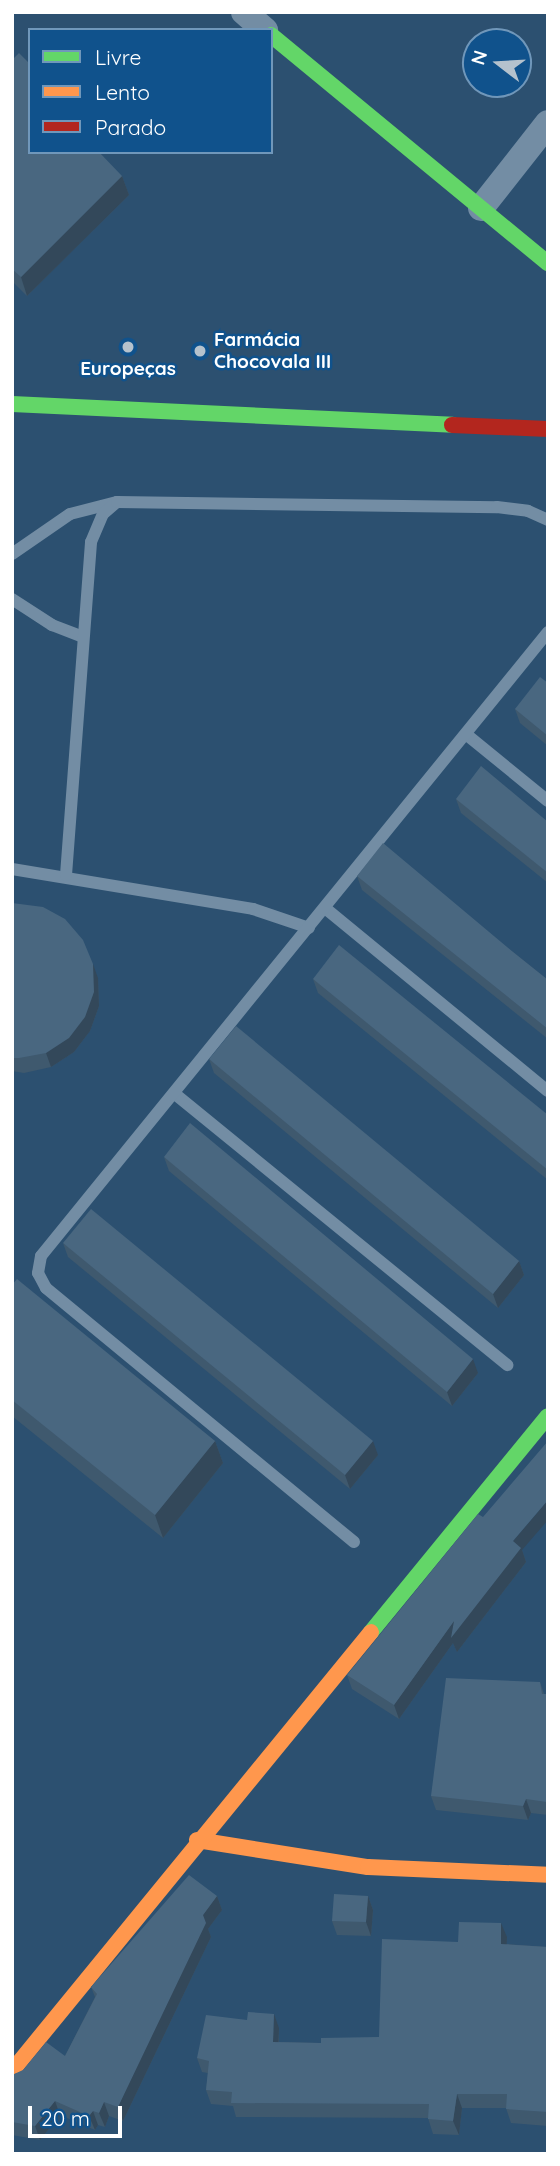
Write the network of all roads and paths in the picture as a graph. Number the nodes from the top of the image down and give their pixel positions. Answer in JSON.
{"nodes":[{"id":1,"x":244,"y":12,"type":"edge"},
{"id":2,"x":263,"y":28,"type":"edge"},
{"id":3,"x":273,"y":37,"type":"edge"},
{"id":4,"x":548,"y":123,"type":"edge"},
{"id":5,"x":481,"y":208,"type":"junction"},
{"id":6,"x":548,"y":263,"type":"edge"},
{"id":7,"x":12,"y":404,"type":"edge"},
{"id":8,"x":548,"y":429,"type":"edge"},
{"id":9,"x":117,"y":502,"type":"junction"},
{"id":10,"x":548,"y":520,"type":"edge"},
{"id":11,"x":12,"y":554,"type":"edge"},
{"id":12,"x":12,"y":599,"type":"edge"},
{"id":13,"x":548,"y":632,"type":"edge"},
{"id":14,"x":81,"y":636,"type":"junction"},
{"id":15,"x":467,"y":735,"type":"junction"},
{"id":16,"x":548,"y":801,"type":"edge"},
{"id":17,"x":12,"y":869,"type":"edge"},
{"id":18,"x":66,"y":875,"type":"junction"},
{"id":19,"x":326,"y":908,"type":"junction"},
{"id":20,"x":309,"y":928,"type":"junction"},
{"id":21,"x":548,"y":1091,"type":"edge"},
{"id":22,"x":175,"y":1094,"type":"junction"},
{"id":23,"x":507,"y":1365,"type":"dead end"},
{"id":24,"x":548,"y":1416,"type":"edge"},
{"id":25,"x":354,"y":1542,"type":"dead end"},
{"id":26,"x":197,"y":1840,"type":"junction"},
{"id":27,"x":548,"y":1875,"type":"edge"},
{"id":28,"x":12,"y":2070,"type":"edge"}],
"edges":[{"from":1,"to":2,"type":"street"},
{"from":3,"to":5,"type":"street"},
{"from":4,"to":5,"type":"street"},
{"from":5,"to":6,"type":"street"},
{"from":7,"to":8,"type":"street"},
{"from":9,"to":10,"type":"lane"},
{"from":9,"to":11,"type":"lane"},
{"from":9,"to":14,"type":"lane"},
{"from":12,"to":14,"type":"lane"},
{"from":13,"to":15,"type":"lane"},
{"from":14,"to":18,"type":"lane"},
{"from":15,"to":16,"type":"lane"},
{"from":15,"to":19,"type":"lane"},
{"from":17,"to":18,"type":"lane"},
{"from":18,"to":20,"type":"lane"},
{"from":19,"to":20,"type":"lane"},
{"from":19,"to":21,"type":"lane"},
{"from":20,"to":22,"type":"lane"},
{"from":22,"to":23,"type":"lane"},
{"from":22,"to":25,"type":"lane"},
{"from":24,"to":26,"type":"street"},
{"from":26,"to":27,"type":"street"},
{"from":26,"to":28,"type":"street"}]}
